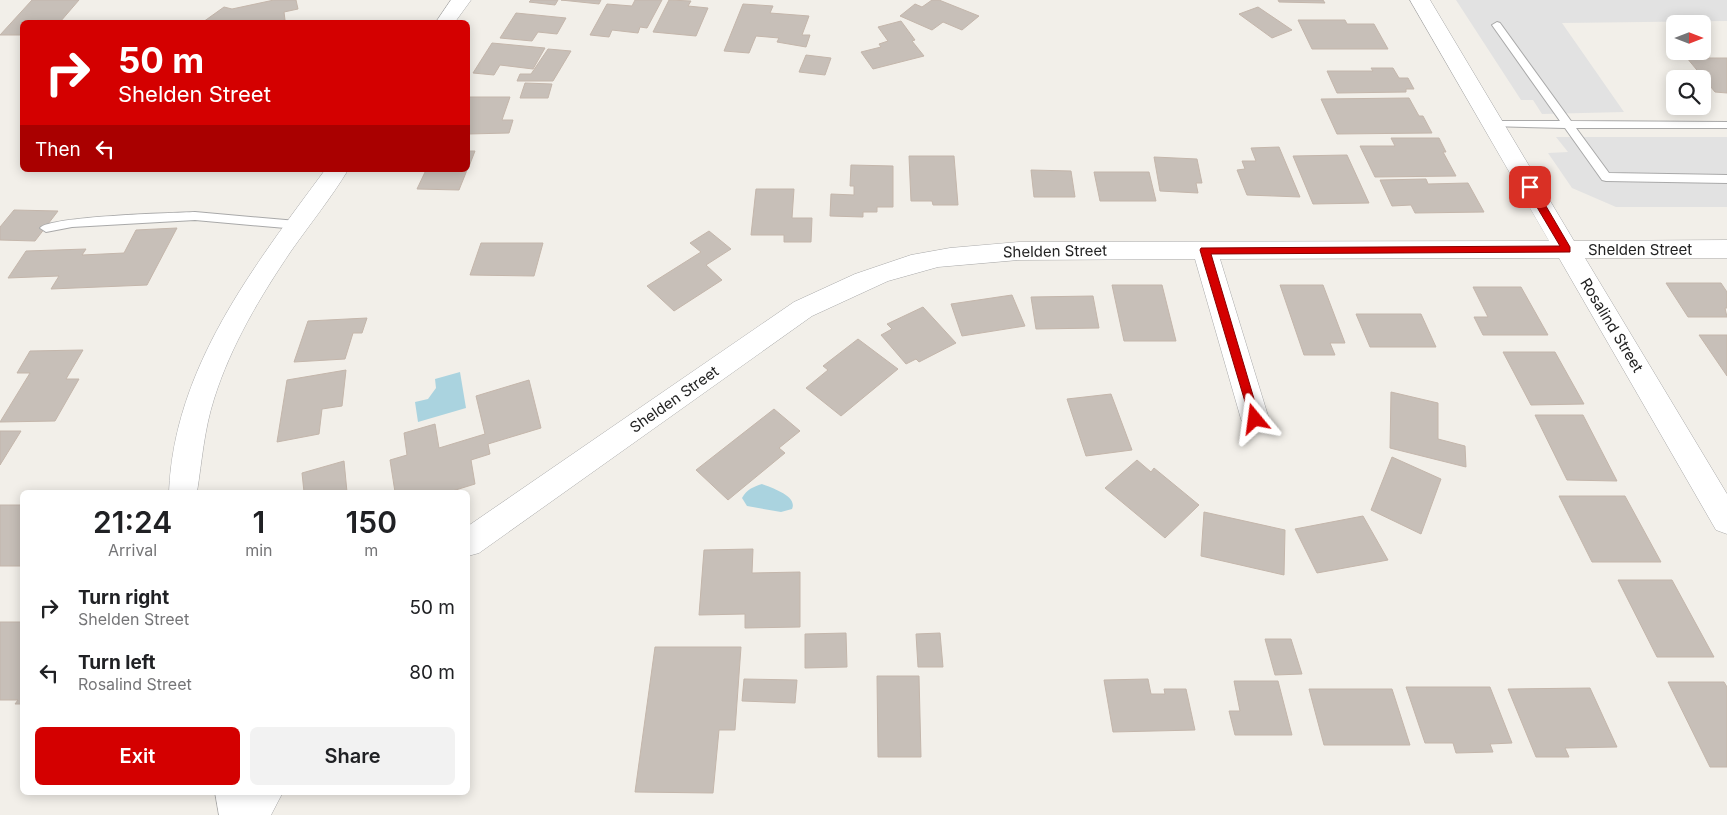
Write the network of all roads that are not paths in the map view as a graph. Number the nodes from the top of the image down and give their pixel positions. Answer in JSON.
{"nodes":[{"id":1,"x":461,"y":0,"type":"edge"},
{"id":2,"x":1420,"y":0,"type":"edge"},
{"id":3,"x":446,"y":20,"type":"edge"},
{"id":4,"x":1496,"y":25,"type":"dead end"},
{"id":5,"x":1567,"y":123,"type":"junction"},
{"id":6,"x":1493,"y":124,"type":"junction"},
{"id":7,"x":1727,"y":125,"type":"edge"},
{"id":8,"x":336,"y":172,"type":"edge"},
{"id":9,"x":1727,"y":179,"type":"edge"},
{"id":10,"x":297,"y":225,"type":"junction"},
{"id":11,"x":46,"y":228,"type":"dead end"},
{"id":12,"x":1567,"y":249,"type":"junction"},
{"id":13,"x":1727,"y":249,"type":"edge"},
{"id":14,"x":1205,"y":250,"type":"junction"},
{"id":15,"x":1255,"y":419,"type":"dead end"},
{"id":16,"x":183,"y":490,"type":"edge"},
{"id":17,"x":1727,"y":521,"type":"edge"},
{"id":18,"x":470,"y":542,"type":"edge"},
{"id":19,"x":234,"y":795,"type":"edge"},
{"id":20,"x":263,"y":795,"type":"edge"},
{"id":21,"x":237,"y":815,"type":"edge"},
{"id":22,"x":251,"y":815,"type":"edge"}],
"edges":[{"from":1,"to":3,"type":"street"},
{"from":2,"to":6,"type":"street","name":"Rosalind Street"},
{"from":4,"to":5,"type":"lane"},
{"from":5,"to":6,"type":"lane"},
{"from":5,"to":7,"type":"lane"},
{"from":5,"to":9,"type":"lane"},
{"from":6,"to":12,"type":"street","name":"Rosalind Street"},
{"from":8,"to":10,"type":"street"},
{"from":10,"to":11,"type":"lane"},
{"from":10,"to":16,"type":"street"},
{"from":12,"to":13,"type":"street","name":"Shelden Street"},
{"from":12,"to":14,"type":"street","name":"Shelden Street"},
{"from":12,"to":17,"type":"street","name":"Rosalind Street"},
{"from":14,"to":15,"type":"street"},
{"from":14,"to":18,"type":"street","name":"Shelden Street"},
{"from":19,"to":21,"type":"street"},
{"from":20,"to":22,"type":"street"}]}
